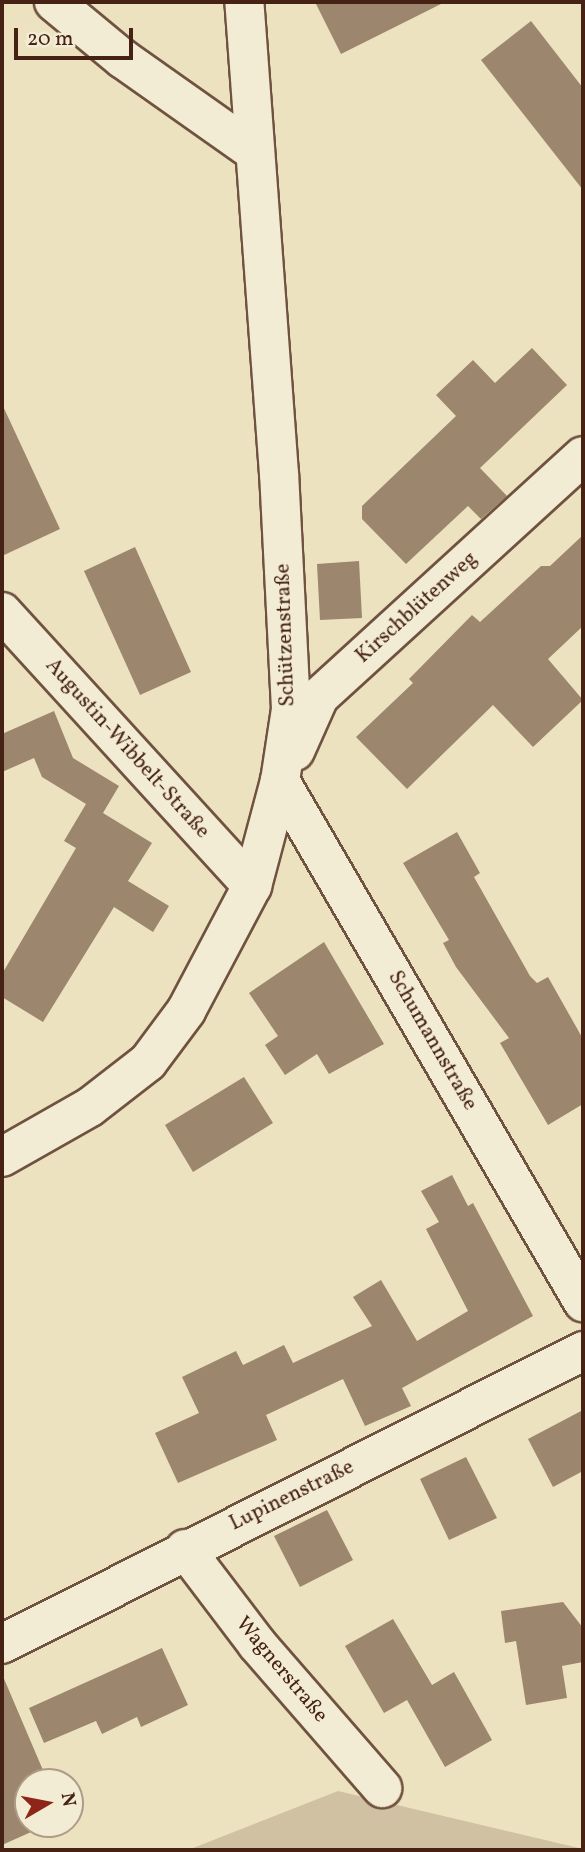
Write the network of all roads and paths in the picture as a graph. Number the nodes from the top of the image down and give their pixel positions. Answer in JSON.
{"nodes":[{"id":1,"x":54,"y":2,"type":"edge"},
{"id":2,"x":244,"y":2,"type":"edge"},
{"id":3,"x":255,"y":152,"type":"junction"},
{"id":4,"x":583,"y":456,"type":"edge"},
{"id":5,"x":2,"y":612,"type":"edge"},
{"id":6,"x":281,"y":781,"type":"junction"},
{"id":7,"x":252,"y":886,"type":"junction"},
{"id":8,"x":2,"y":1157,"type":"edge"},
{"id":9,"x":583,"y":1302,"type":"edge"},
{"id":10,"x":583,"y":1352,"type":"edge"},
{"id":11,"x":185,"y":1549,"type":"junction"},
{"id":12,"x":2,"y":1644,"type":"edge"},
{"id":13,"x":382,"y":1788,"type":"dead end"}],
"edges":[{"from":1,"to":3,"type":"street"},
{"from":2,"to":3,"type":"street","name":"Schützenstraße"},
{"from":3,"to":6,"type":"street","name":"Schützenstraße"},
{"from":4,"to":6,"type":"street","name":"Kirschblütenweg"},
{"from":5,"to":7,"type":"street","name":"Augustin-Wibbelt-Straße"},
{"from":6,"to":7,"type":"street","name":"Schützenstraße"},
{"from":6,"to":9,"type":"street","name":"Schumannstraße"},
{"from":7,"to":8,"type":"street","name":"Schützenstraße"},
{"from":10,"to":11,"type":"street","name":"Lupinenstraße"},
{"from":11,"to":12,"type":"street","name":"Lupinenstraße"},
{"from":11,"to":13,"type":"street","name":"Wagnerstraße"}]}
